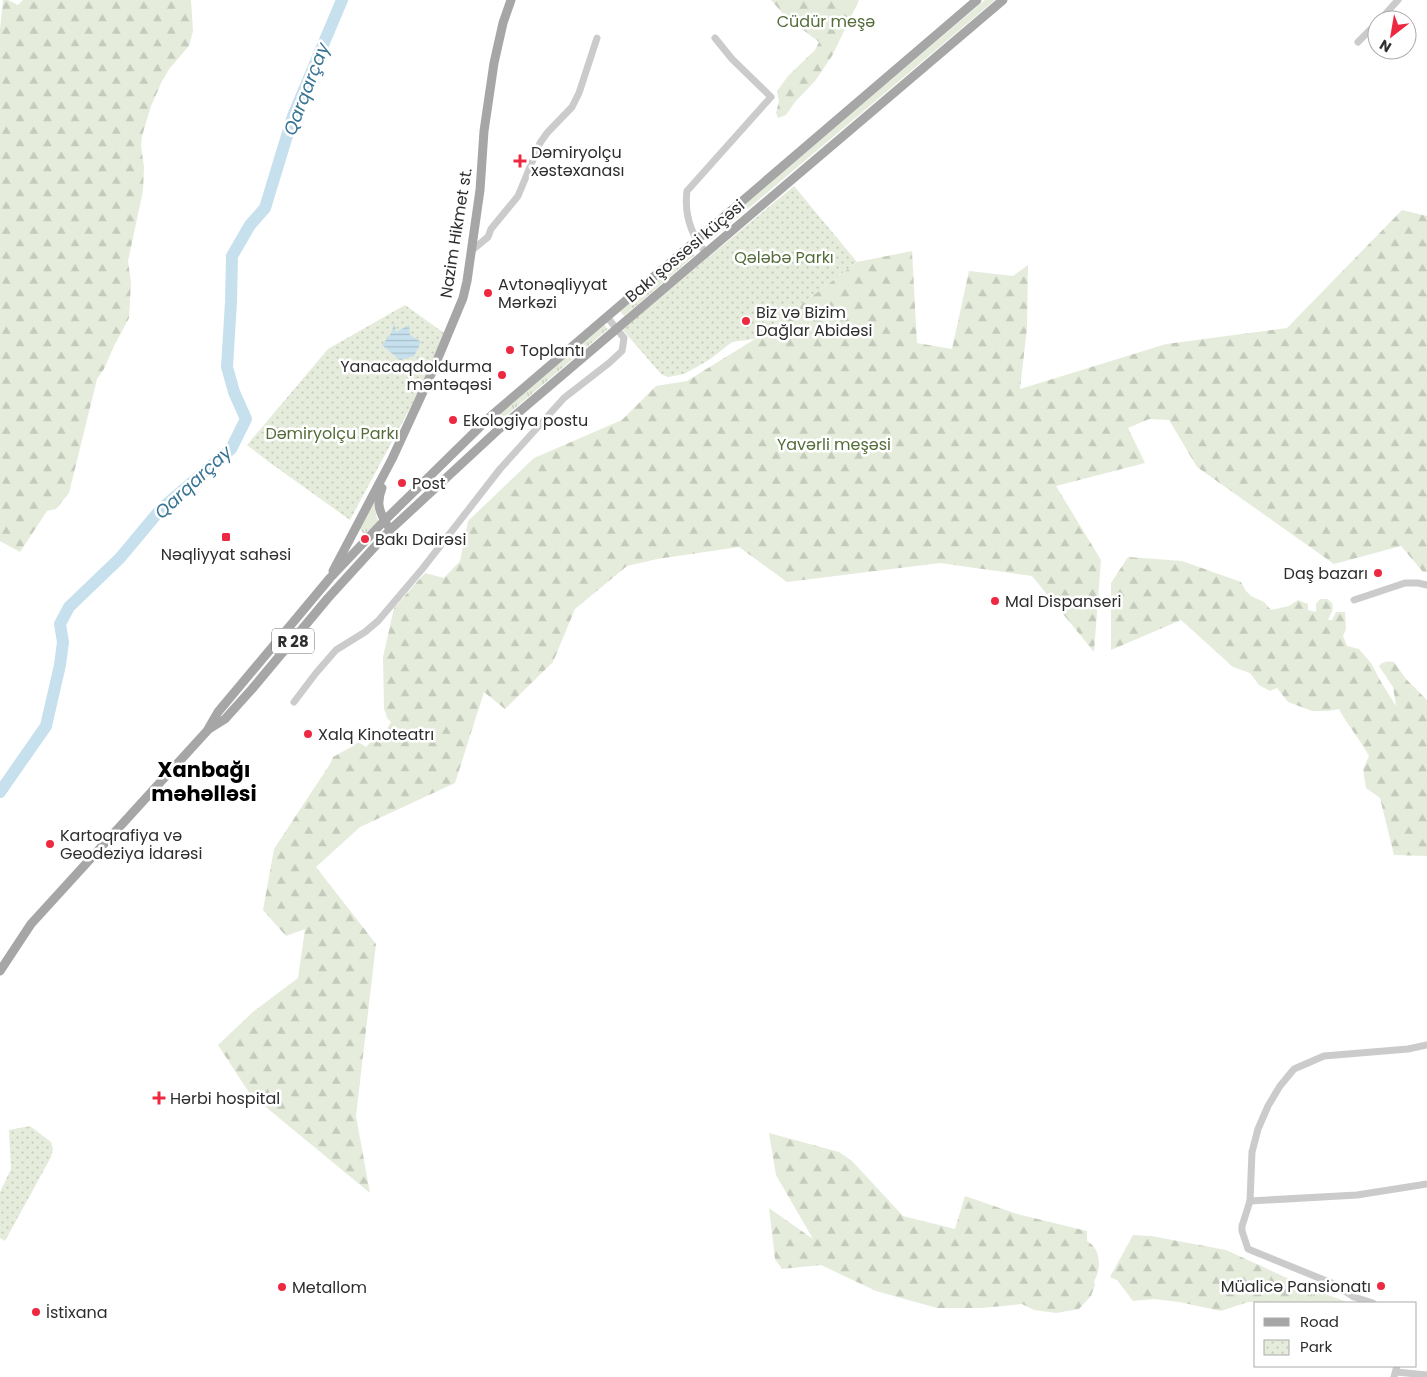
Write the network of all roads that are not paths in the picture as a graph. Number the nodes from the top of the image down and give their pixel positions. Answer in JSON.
{"nodes":[{"id":1,"x":511,"y":0,"type":"edge"},
{"id":2,"x":978,"y":0,"type":"edge"},
{"id":3,"x":1003,"y":0,"type":"edge"},
{"id":4,"x":1398,"y":0,"type":"edge"},
{"id":5,"x":1389,"y":10,"type":"edge"},
{"id":6,"x":1367,"y":33,"type":"edge"},
{"id":7,"x":597,"y":38,"type":"dead end"},
{"id":8,"x":715,"y":38,"type":"dead end"},
{"id":9,"x":1358,"y":42,"type":"dead end"},
{"id":10,"x":696,"y":241,"type":"junction"},
{"id":11,"x":471,"y":251,"type":"junction"},
{"id":12,"x":706,"y":252,"type":"junction"},
{"id":13,"x":607,"y":317,"type":"junction"},
{"id":14,"x":617,"y":329,"type":"junction"},
{"id":15,"x":392,"y":459,"type":"junction"},
{"id":16,"x":385,"y":520,"type":"junction"},
{"id":17,"x":356,"y":526,"type":"junction"},
{"id":18,"x":390,"y":530,"type":"junction"},
{"id":19,"x":365,"y":541,"type":"junction"},
{"id":20,"x":375,"y":546,"type":"junction"},
{"id":21,"x":330,"y":578,"type":"junction"},
{"id":22,"x":1427,"y":585,"type":"edge"},
{"id":23,"x":1354,"y":600,"type":"dead end"},
{"id":24,"x":294,"y":702,"type":"dead end"},
{"id":25,"x":207,"y":731,"type":"junction"},
{"id":26,"x":0,"y":970,"type":"edge"},
{"id":27,"x":1427,"y":1045,"type":"edge"},
{"id":28,"x":1427,"y":1184,"type":"edge"},
{"id":29,"x":1250,"y":1201,"type":"junction"},
{"id":30,"x":1370,"y":1302,"type":"edge"},
{"id":31,"x":1396,"y":1372,"type":"edge"},
{"id":32,"x":1427,"y":1375,"type":"edge"}],
"edges":[{"from":1,"to":11,"type":"main road","name":"Nazim Hikmet st."},
{"from":2,"to":10,"type":"main road","name":"Bakı şossesi küçəsi"},
{"from":3,"to":12,"type":"main road","name":"Bakı şossesi küçəsi"},
{"from":4,"to":5,"type":"street"},
{"from":6,"to":9,"type":"street"},
{"from":7,"to":11,"type":"street"},
{"from":8,"to":10,"type":"street"},
{"from":10,"to":12,"type":"street"},
{"from":10,"to":13,"type":"main road","name":"Bakı şossesi küçəsi"},
{"from":11,"to":15,"type":"main road","name":"Nazim Hikmet st."},
{"from":12,"to":14,"type":"main road","name":"Bakı şossesi küçəsi"},
{"from":13,"to":14,"type":"street"},
{"from":13,"to":16,"type":"main road","name":"Bakı şossesi küçəsi"},
{"from":14,"to":18,"type":"main road","name":"Bakı şossesi küçəsi"},
{"from":14,"to":24,"type":"street"},
{"from":15,"to":16,"type":"main road"},
{"from":15,"to":17,"type":"main road"},
{"from":16,"to":18,"type":"main road"},
{"from":16,"to":19,"type":"main road","name":"Bakı şossesi küçəsi"},
{"from":17,"to":19,"type":"main road"},
{"from":17,"to":21,"type":"main road"},
{"from":18,"to":20,"type":"main road","name":"Bakı şossesi küçəsi"},
{"from":19,"to":20,"type":"main road"},
{"from":19,"to":21,"type":"main road","number":"R 28"},
{"from":20,"to":25,"type":"main road","number":"R 28"},
{"from":21,"to":25,"type":"main road","number":"R 28"},
{"from":22,"to":23,"type":"street"},
{"from":25,"to":26,"type":"main road","number":"R 28"},
{"from":27,"to":29,"type":"street"},
{"from":28,"to":29,"type":"street"},
{"from":29,"to":30,"type":"street"},
{"from":31,"to":32,"type":"street"}]}
